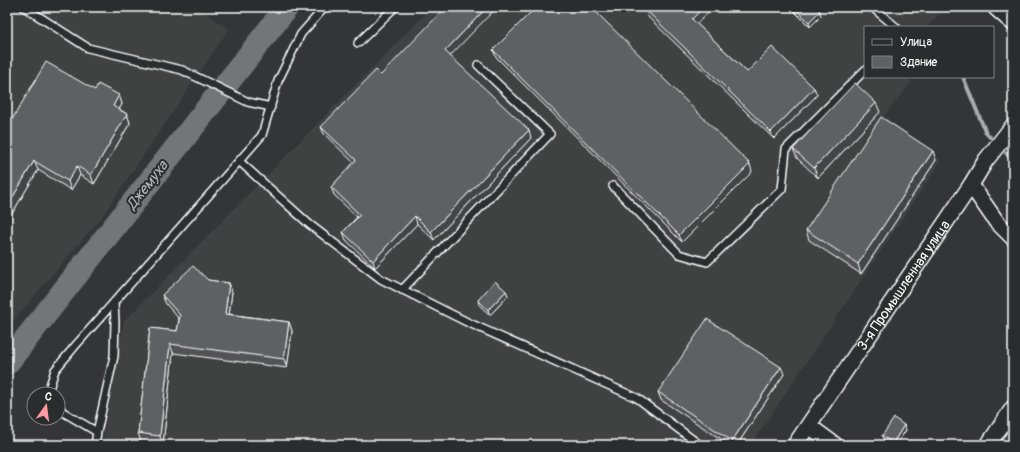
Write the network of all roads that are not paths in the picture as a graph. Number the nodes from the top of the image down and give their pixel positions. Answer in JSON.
{"nodes":[{"id":1,"x":24,"y":7,"type":"edge"},
{"id":2,"x":325,"y":7,"type":"edge"},
{"id":3,"x":395,"y":7,"type":"edge"},
{"id":4,"x":872,"y":7,"type":"edge"},
{"id":5,"x":997,"y":7,"type":"edge"},
{"id":6,"x":1013,"y":21,"type":"edge"},
{"id":7,"x":895,"y":26,"type":"edge"},
{"id":8,"x":358,"y":43,"type":"dead end"},
{"id":9,"x":478,"y":65,"type":"dead end"},
{"id":10,"x":864,"y":71,"type":"edge"},
{"id":11,"x":271,"y":107,"type":"junction"},
{"id":12,"x":1013,"y":126,"type":"edge"},
{"id":13,"x":239,"y":162,"type":"junction"},
{"id":14,"x":971,"y":185,"type":"junction"},
{"id":15,"x":614,"y":186,"type":"dead end"},
{"id":16,"x":1013,"y":238,"type":"edge"},
{"id":17,"x":402,"y":290,"type":"junction"},
{"id":18,"x":114,"y":302,"type":"junction"},
{"id":19,"x":50,"y":386,"type":"edge"},
{"id":20,"x":1013,"y":408,"type":"edge"},
{"id":21,"x":66,"y":414,"type":"edge"},
{"id":22,"x":809,"y":426,"type":"junction"},
{"id":23,"x":97,"y":432,"type":"junction"},
{"id":24,"x":95,"y":445,"type":"edge"},
{"id":25,"x":700,"y":445,"type":"edge"},
{"id":26,"x":795,"y":445,"type":"edge"},
{"id":27,"x":835,"y":445,"type":"edge"},
{"id":28,"x":988,"y":445,"type":"edge"}],
"edges":[{"from":1,"to":11,"type":"lane"},
{"from":2,"to":11,"type":"lane"},
{"from":3,"to":8,"type":"lane"},
{"from":4,"to":7,"type":"lane"},
{"from":5,"to":6,"type":"street"},
{"from":9,"to":17,"type":"lane"},
{"from":10,"to":15,"type":"lane"},
{"from":11,"to":13,"type":"lane"},
{"from":12,"to":14,"type":"street","name":"3-я Промышленная улица"},
{"from":13,"to":17,"type":"lane"},
{"from":13,"to":18,"type":"lane"},
{"from":14,"to":16,"type":"street"},
{"from":14,"to":22,"type":"street","name":"3-я Промышленная улица"},
{"from":17,"to":25,"type":"lane"},
{"from":18,"to":19,"type":"lane"},
{"from":18,"to":23,"type":"lane"},
{"from":20,"to":28,"type":"street"},
{"from":21,"to":23,"type":"lane"},
{"from":22,"to":26,"type":"street","name":"3-я Промышленная улица"},
{"from":22,"to":27,"type":"street"},
{"from":23,"to":24,"type":"lane"}]}
